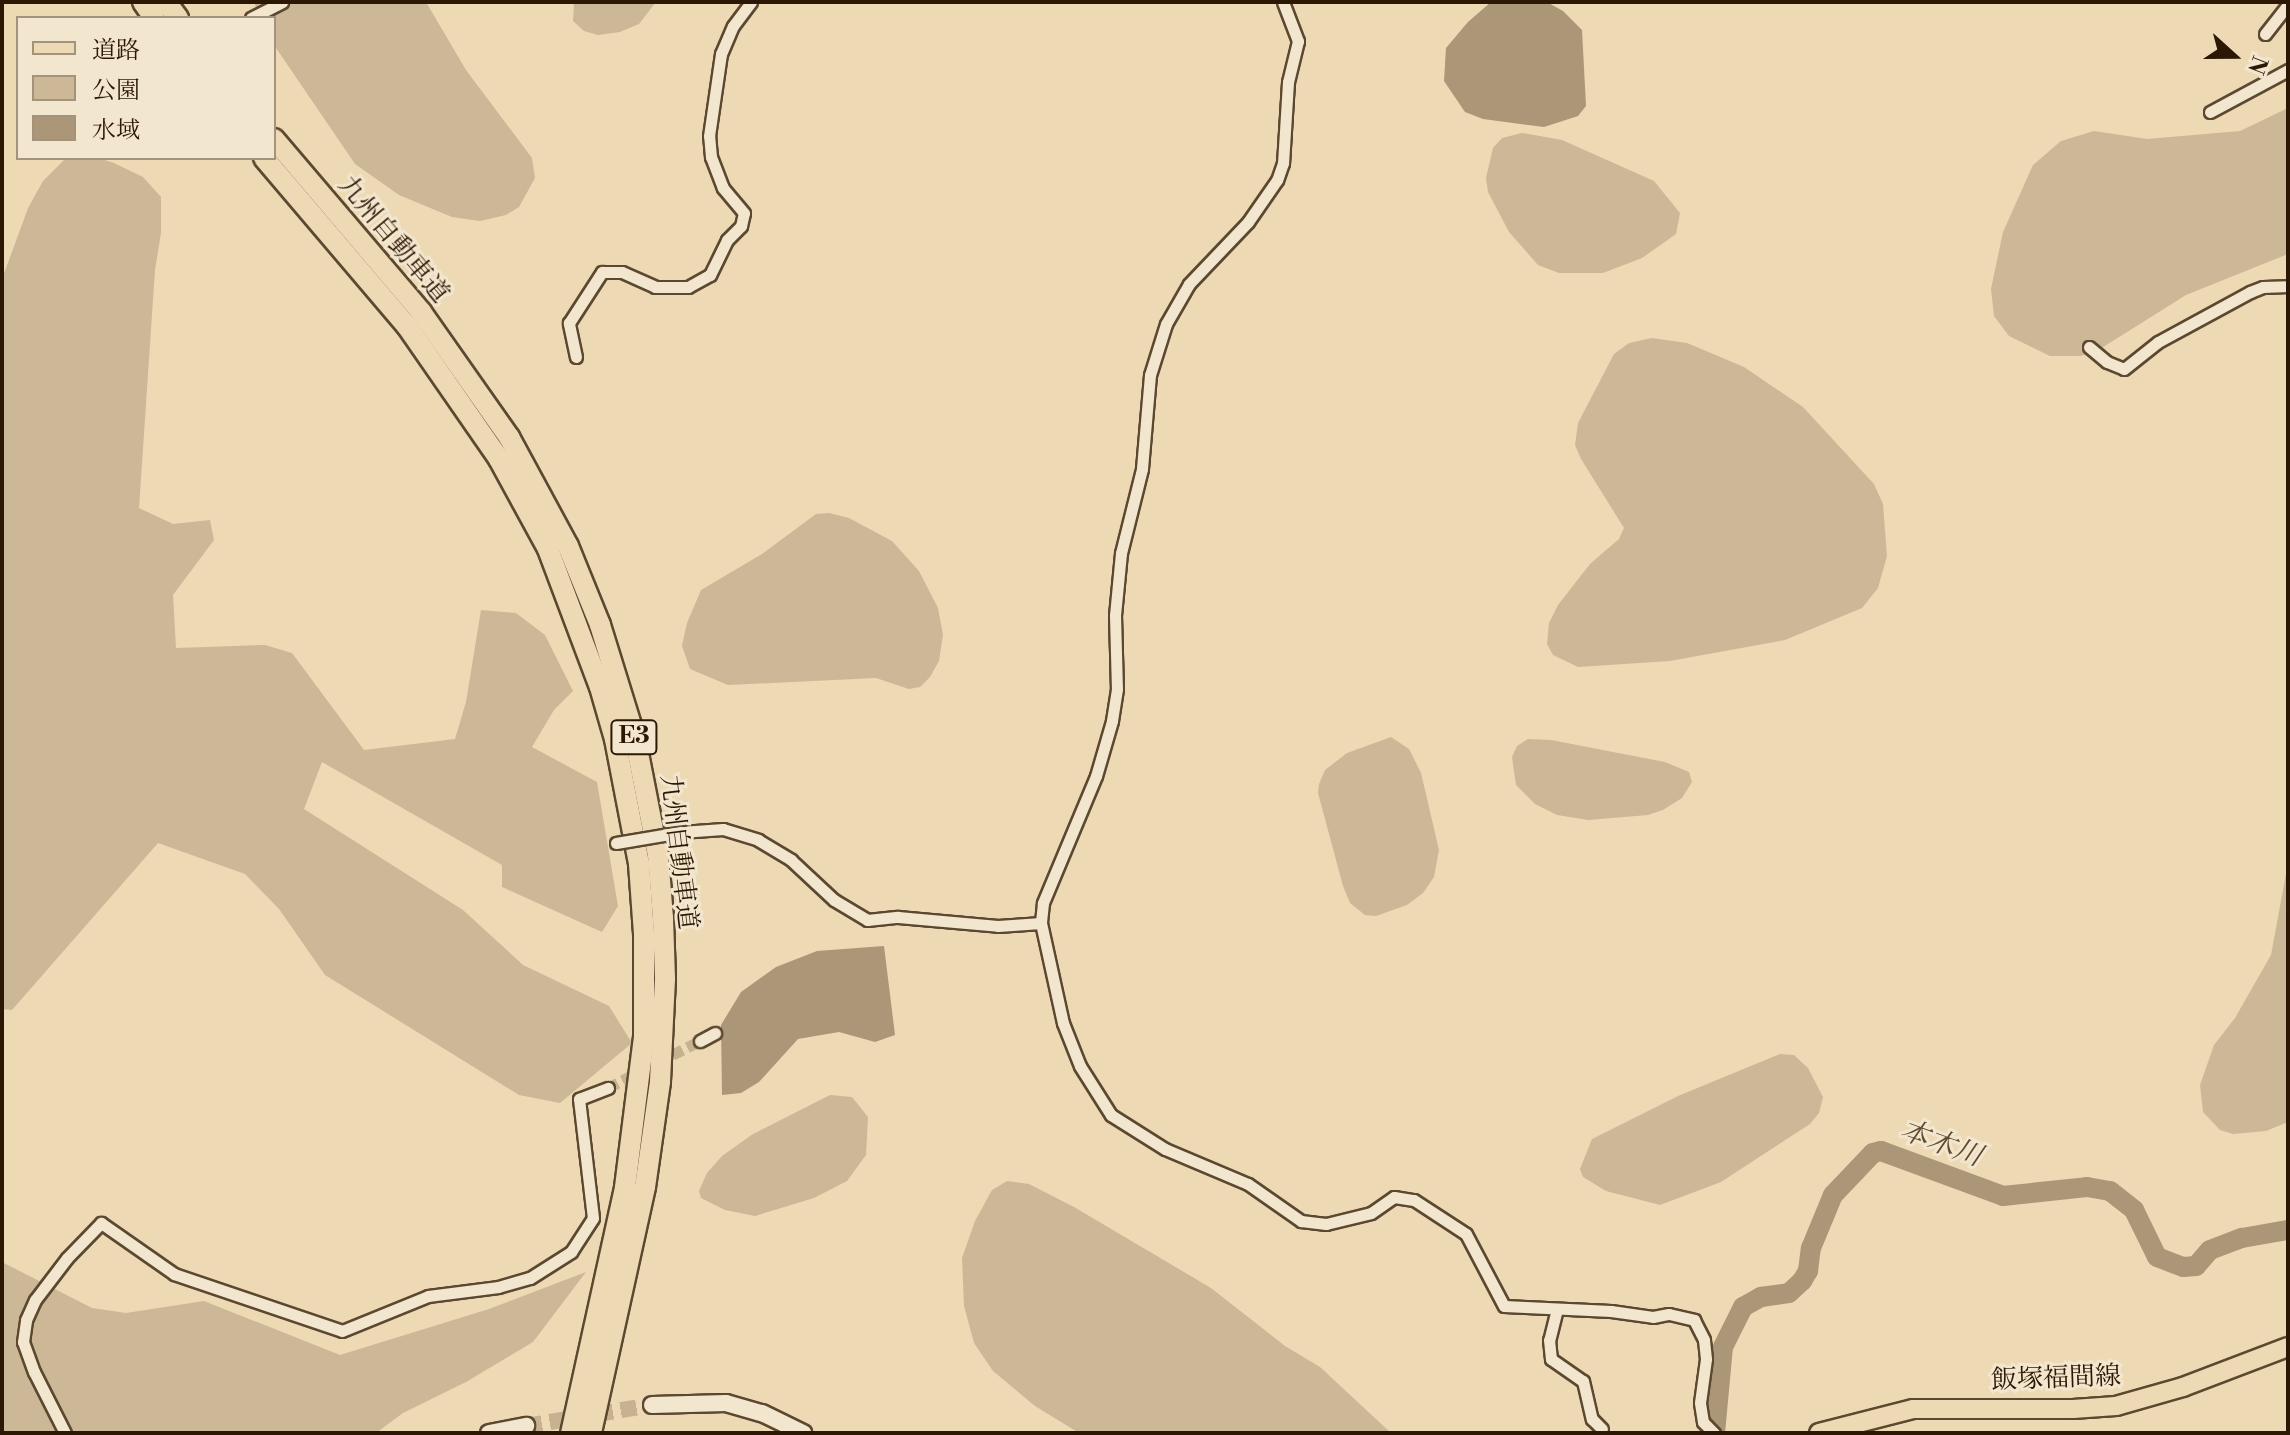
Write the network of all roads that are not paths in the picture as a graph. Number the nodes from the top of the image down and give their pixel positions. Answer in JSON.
{"nodes":[{"id":1,"x":282,"y":2,"type":"edge"},
{"id":2,"x":751,"y":2,"type":"edge"},
{"id":3,"x":1283,"y":2,"type":"edge"},
{"id":4,"x":2288,"y":5,"type":"edge"},
{"id":5,"x":255,"y":16,"type":"edge"},
{"id":6,"x":2265,"y":34,"type":"dead end"},
{"id":7,"x":2288,"y":70,"type":"edge"},
{"id":8,"x":2210,"y":112,"type":"dead end"},
{"id":9,"x":276,"y":141,"type":"edge"},
{"id":10,"x":266,"y":160,"type":"edge"},
{"id":11,"x":2288,"y":286,"type":"edge"},
{"id":12,"x":2089,"y":347,"type":"dead end"},
{"id":13,"x":576,"y":357,"type":"dead end"},
{"id":14,"x":616,"y":843,"type":"dead end"},
{"id":15,"x":1041,"y":923,"type":"junction"},
{"id":16,"x":715,"y":1033,"type":"dead end"},
{"id":17,"x":700,"y":1041,"type":"tunnel mouth"},
{"id":18,"x":608,"y":1088,"type":"tunnel mouth"},
{"id":19,"x":1557,"y":1309,"type":"junction"},
{"id":20,"x":2288,"y":1347,"type":"edge"},
{"id":21,"x":652,"y":1405,"type":"tunnel mouth"},
{"id":22,"x":526,"y":1426,"type":"dead end"},
{"id":23,"x":1602,"y":1429,"type":"dead end"},
{"id":24,"x":65,"y":1433,"type":"edge"},
{"id":25,"x":491,"y":1433,"type":"edge"},
{"id":26,"x":571,"y":1433,"type":"edge"},
{"id":27,"x":591,"y":1433,"type":"edge"},
{"id":28,"x":803,"y":1433,"type":"edge"},
{"id":29,"x":1714,"y":1433,"type":"edge"},
{"id":30,"x":1819,"y":1433,"type":"edge"}],
"edges":[{"from":1,"to":5,"type":"street"},
{"from":2,"to":13,"type":"street"},
{"from":3,"to":15,"type":"street"},
{"from":4,"to":6,"type":"street"},
{"from":7,"to":8,"type":"street"},
{"from":9,"to":27,"type":"highway","name":"九州自動車道","number":"E3"},
{"from":10,"to":26,"type":"highway","name":"九州自動車道","number":"E3"},
{"from":11,"to":12,"type":"street"},
{"from":14,"to":15,"type":"street","bridge":true},
{"from":15,"to":19,"type":"street"},
{"from":16,"to":17,"type":"street"},
{"from":18,"to":24,"type":"street"},
{"from":19,"to":23,"type":"street"},
{"from":19,"to":29,"type":"street"},
{"from":20,"to":30,"type":"main road","name":"飯塚福間線"},
{"from":21,"to":28,"type":"street"},
{"from":22,"to":25,"type":"street"}]}
